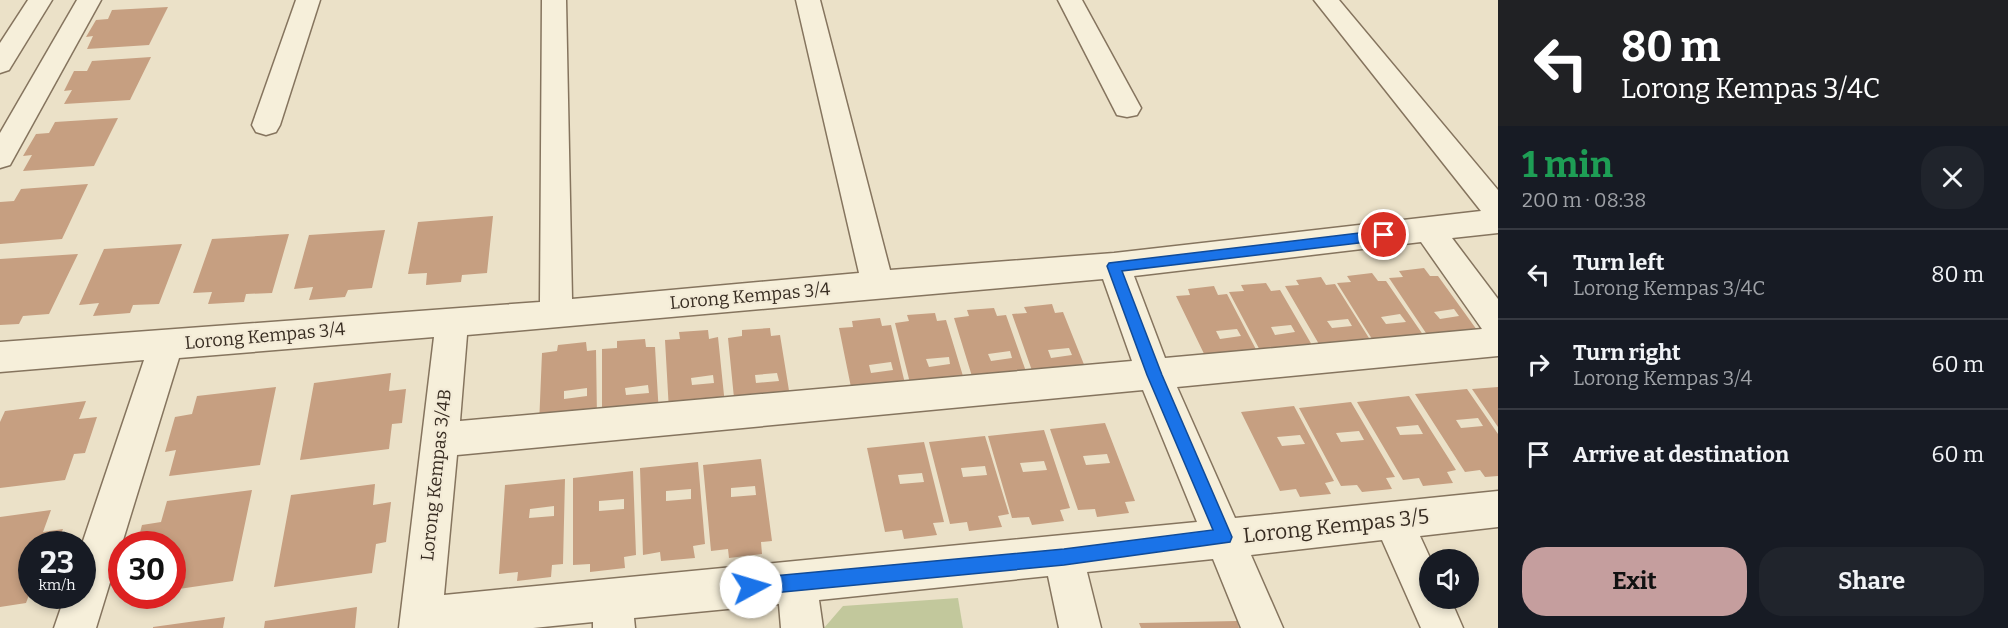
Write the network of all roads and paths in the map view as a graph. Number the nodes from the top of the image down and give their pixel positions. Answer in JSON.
{"nodes":[{"id":1,"x":40,"y":0,"type":"edge"},
{"id":2,"x":89,"y":0,"type":"edge"},
{"id":3,"x":308,"y":0,"type":"edge"},
{"id":4,"x":554,"y":0,"type":"edge"},
{"id":5,"x":807,"y":0,"type":"edge"},
{"id":6,"x":1070,"y":0,"type":"edge"},
{"id":7,"x":1326,"y":0,"type":"edge"},
{"id":8,"x":0,"y":64,"type":"edge"},
{"id":9,"x":1127,"y":108,"type":"dead end"},
{"id":10,"x":266,"y":125,"type":"dead end"},
{"id":11,"x":0,"y":158,"type":"edge"},
{"id":12,"x":1498,"y":211,"type":"edge"},
{"id":13,"x":1498,"y":221,"type":"edge"},
{"id":14,"x":1429,"y":230,"type":"junction"},
{"id":15,"x":1114,"y":266,"type":"junction"},
{"id":16,"x":878,"y":284,"type":"junction"},
{"id":17,"x":556,"y":314,"type":"junction"},
{"id":18,"x":452,"y":321,"type":"junction"},
{"id":19,"x":1498,"y":325,"type":"edge"},
{"id":20,"x":1498,"y":342,"type":"edge"},
{"id":21,"x":166,"y":344,"type":"junction"},
{"id":22,"x":0,"y":357,"type":"edge"},
{"id":23,"x":1154,"y":375,"type":"junction"},
{"id":24,"x":439,"y":440,"type":"junction"},
{"id":25,"x":1498,"y":509,"type":"edge"},
{"id":26,"x":1393,"y":521,"type":"junction"},
{"id":27,"x":1224,"y":537,"type":"junction"},
{"id":28,"x":1064,"y":557,"type":"junction"},
{"id":29,"x":797,"y":582,"type":"junction"},
{"id":30,"x":613,"y":614,"type":"edge"},
{"id":31,"x":421,"y":623,"type":"edge"},
{"id":32,"x":75,"y":628,"type":"edge"},
{"id":33,"x":802,"y":628,"type":"edge"},
{"id":34,"x":1080,"y":628,"type":"edge"},
{"id":35,"x":1262,"y":628,"type":"edge"},
{"id":36,"x":1442,"y":628,"type":"edge"}],
"edges":[{"from":1,"to":8,"type":"street"},
{"from":2,"to":11,"type":"street"},
{"from":3,"to":10,"type":"street"},
{"from":4,"to":17,"type":"street"},
{"from":5,"to":16,"type":"street"},
{"from":6,"to":9,"type":"street"},
{"from":7,"to":12,"type":"street"},
{"from":13,"to":14,"type":"street","name":"Lorong Kempas 3/4"},
{"from":14,"to":15,"type":"street","name":"Lorong Kempas 3/4"},
{"from":14,"to":19,"type":"street"},
{"from":15,"to":16,"type":"street","name":"Lorong Kempas 3/4"},
{"from":15,"to":23,"type":"street"},
{"from":16,"to":17,"type":"street","name":"Lorong Kempas 3/4"},
{"from":17,"to":18,"type":"street","name":"Lorong Kempas 3/4"},
{"from":18,"to":21,"type":"street","name":"Lorong Kempas 3/4"},
{"from":18,"to":24,"type":"street","name":"Lorong Kempas 3/4B"},
{"from":20,"to":23,"type":"street"},
{"from":21,"to":22,"type":"street","name":"Lorong Kempas 3/4"},
{"from":21,"to":32,"type":"street"},
{"from":23,"to":24,"type":"street"},
{"from":23,"to":27,"type":"street"},
{"from":24,"to":31,"type":"street","name":"Lorong Kempas 3/4B"},
{"from":25,"to":26,"type":"street","name":"Lorong Kempas 3/5"},
{"from":26,"to":27,"type":"street","name":"Lorong Kempas 3/5"},
{"from":26,"to":36,"type":"street"},
{"from":27,"to":28,"type":"street","name":"Lorong Kempas 3/5"},
{"from":27,"to":35,"type":"street"},
{"from":28,"to":29,"type":"street","name":"Lorong Kempas 3/5"},
{"from":28,"to":34,"type":"street"},
{"from":29,"to":30,"type":"street","name":"Lorong Kempas 3/5"},
{"from":29,"to":33,"type":"street"},
{"from":30,"to":31,"type":"street","name":"Lorong Kempas 3/5"}]}
